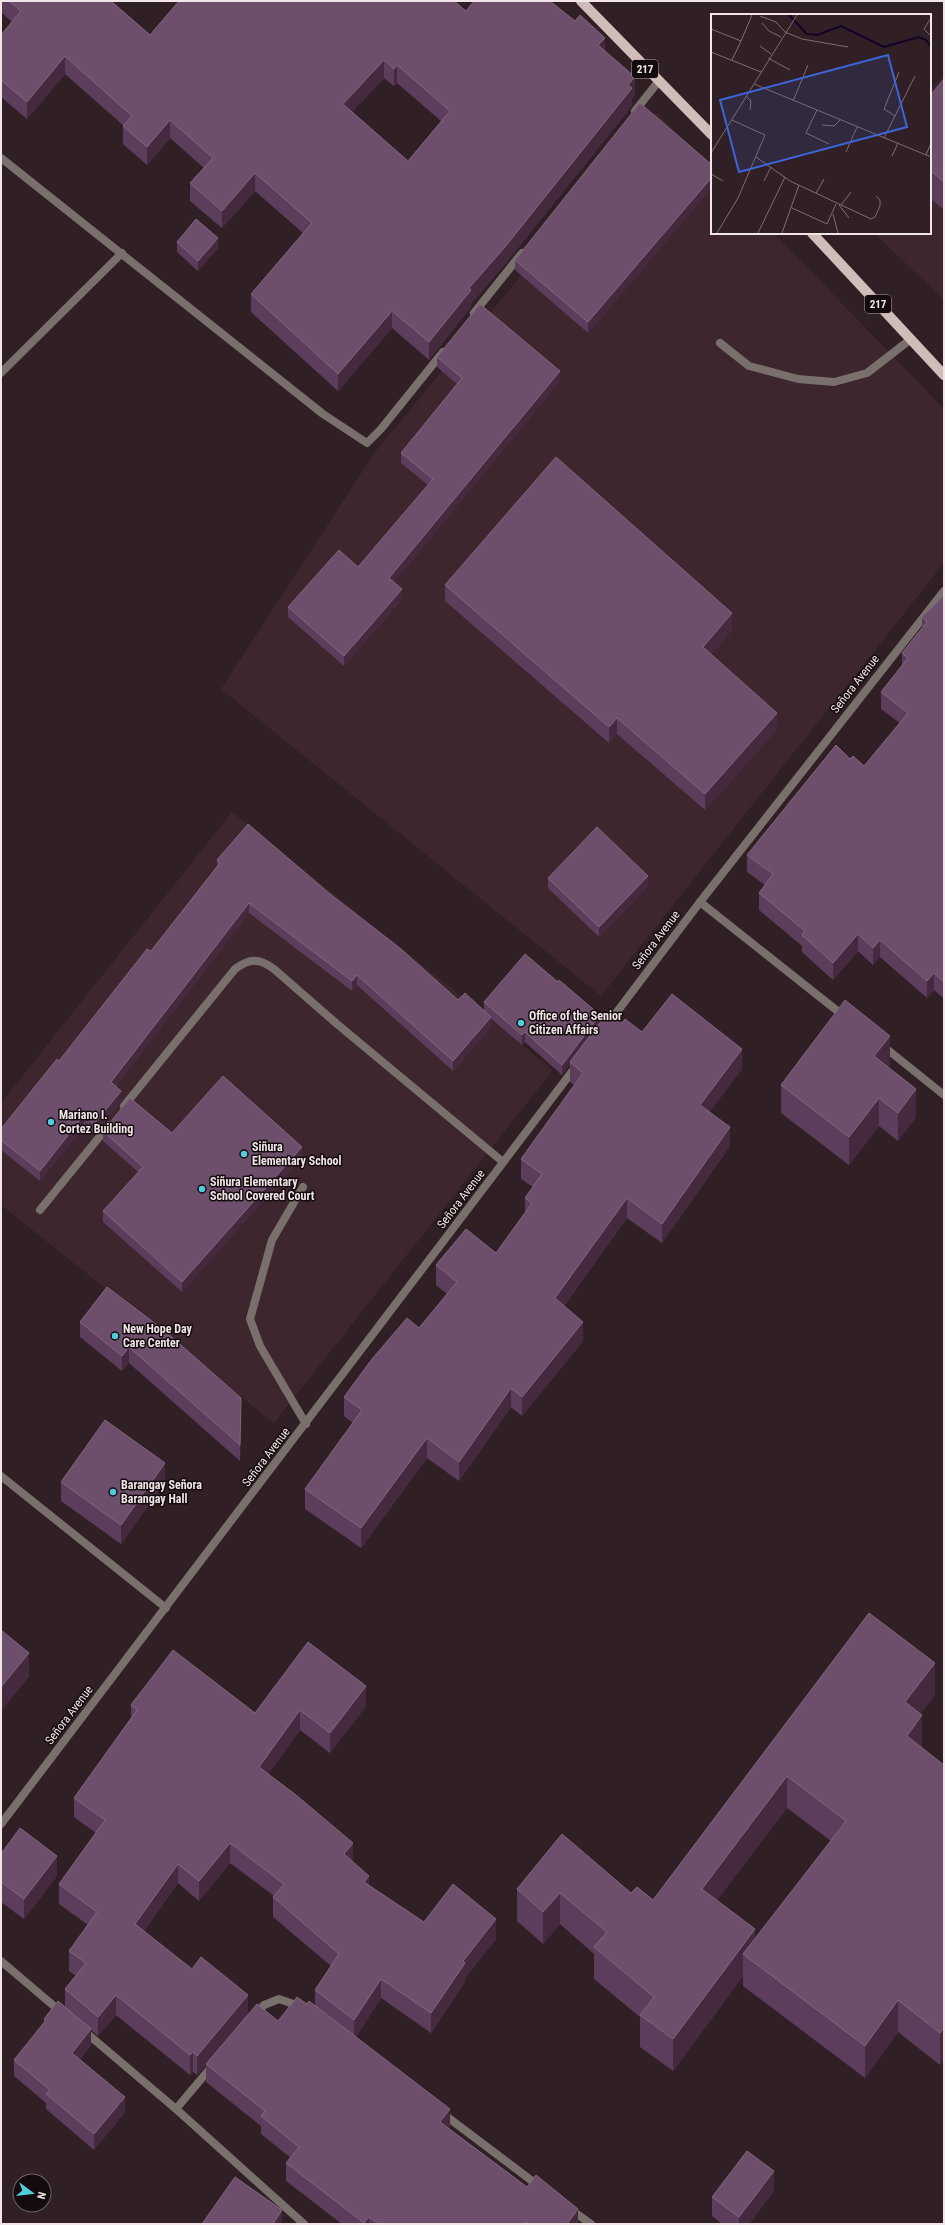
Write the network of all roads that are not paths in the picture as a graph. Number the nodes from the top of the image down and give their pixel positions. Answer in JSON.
{"nodes":[{"id":1,"x":581,"y":1,"type":"edge"},
{"id":2,"x":658,"y":82,"type":"junction"},
{"id":3,"x":628,"y":119,"type":"edge"},
{"id":4,"x":711,"y":134,"type":"edge"},
{"id":5,"x":1,"y":158,"type":"edge"},
{"id":6,"x":813,"y":234,"type":"edge"},
{"id":7,"x":530,"y":243,"type":"edge"},
{"id":8,"x":122,"y":253,"type":"junction"},
{"id":9,"x":470,"y":318,"type":"edge"},
{"id":10,"x":911,"y":339,"type":"junction"},
{"id":11,"x":450,"y":342,"type":"edge"},
{"id":12,"x":720,"y":343,"type":"dead end"},
{"id":13,"x":1,"y":373,"type":"edge"},
{"id":14,"x":944,"y":376,"type":"edge"},
{"id":15,"x":944,"y":590,"type":"edge"},
{"id":16,"x":700,"y":902,"type":"junction"},
{"id":17,"x":850,"y":1021,"type":"edge"},
{"id":18,"x":599,"y":1035,"type":"edge"},
{"id":19,"x":875,"y":1040,"type":"edge"},
{"id":20,"x":580,"y":1060,"type":"edge"},
{"id":21,"x":944,"y":1095,"type":"edge"},
{"id":22,"x":503,"y":1162,"type":"junction"},
{"id":23,"x":303,"y":1187,"type":"dead end"},
{"id":24,"x":40,"y":1210,"type":"dead end"},
{"id":25,"x":306,"y":1424,"type":"junction"},
{"id":26,"x":1,"y":1476,"type":"edge"},
{"id":27,"x":166,"y":1608,"type":"junction"},
{"id":28,"x":1,"y":1824,"type":"edge"},
{"id":29,"x":1,"y":1961,"type":"edge"},
{"id":30,"x":311,"y":2014,"type":"edge"},
{"id":31,"x":67,"y":2017,"type":"edge"},
{"id":32,"x":249,"y":2022,"type":"edge"},
{"id":33,"x":80,"y":2027,"type":"edge"},
{"id":34,"x":220,"y":2057,"type":"edge"},
{"id":35,"x":176,"y":2109,"type":"junction"},
{"id":36,"x":437,"y":2110,"type":"edge"},
{"id":37,"x":546,"y":2191,"type":"edge"},
{"id":38,"x":565,"y":2205,"type":"edge"},
{"id":39,"x":304,"y":2224,"type":"edge"},
{"id":40,"x":591,"y":2224,"type":"edge"}],
"edges":[{"from":1,"to":2,"type":"main road","number":"217"},
{"from":2,"to":3,"type":"street"},
{"from":2,"to":4,"type":"main road","number":"217"},
{"from":5,"to":8,"type":"street"},
{"from":6,"to":10,"type":"main road","number":"217"},
{"from":7,"to":9,"type":"street"},
{"from":8,"to":11,"type":"street"},
{"from":8,"to":13,"type":"street"},
{"from":10,"to":12,"type":"street"},
{"from":10,"to":14,"type":"main road","number":"217"},
{"from":15,"to":16,"type":"street","name":"Señora Avenue"},
{"from":16,"to":17,"type":"street"},
{"from":16,"to":18,"type":"street","name":"Señora Avenue"},
{"from":19,"to":21,"type":"street"},
{"from":20,"to":22,"type":"street","name":"Señora Avenue"},
{"from":22,"to":24,"type":"street"},
{"from":22,"to":25,"type":"street","name":"Señora Avenue"},
{"from":23,"to":25,"type":"street"},
{"from":25,"to":27,"type":"street","name":"Señora Avenue"},
{"from":26,"to":27,"type":"street"},
{"from":27,"to":28,"type":"street","name":"Señora Avenue"},
{"from":29,"to":31,"type":"street"},
{"from":30,"to":32,"type":"street"},
{"from":33,"to":35,"type":"street"},
{"from":34,"to":35,"type":"street"},
{"from":35,"to":39,"type":"street"},
{"from":36,"to":37,"type":"street"},
{"from":38,"to":40,"type":"street"}]}
